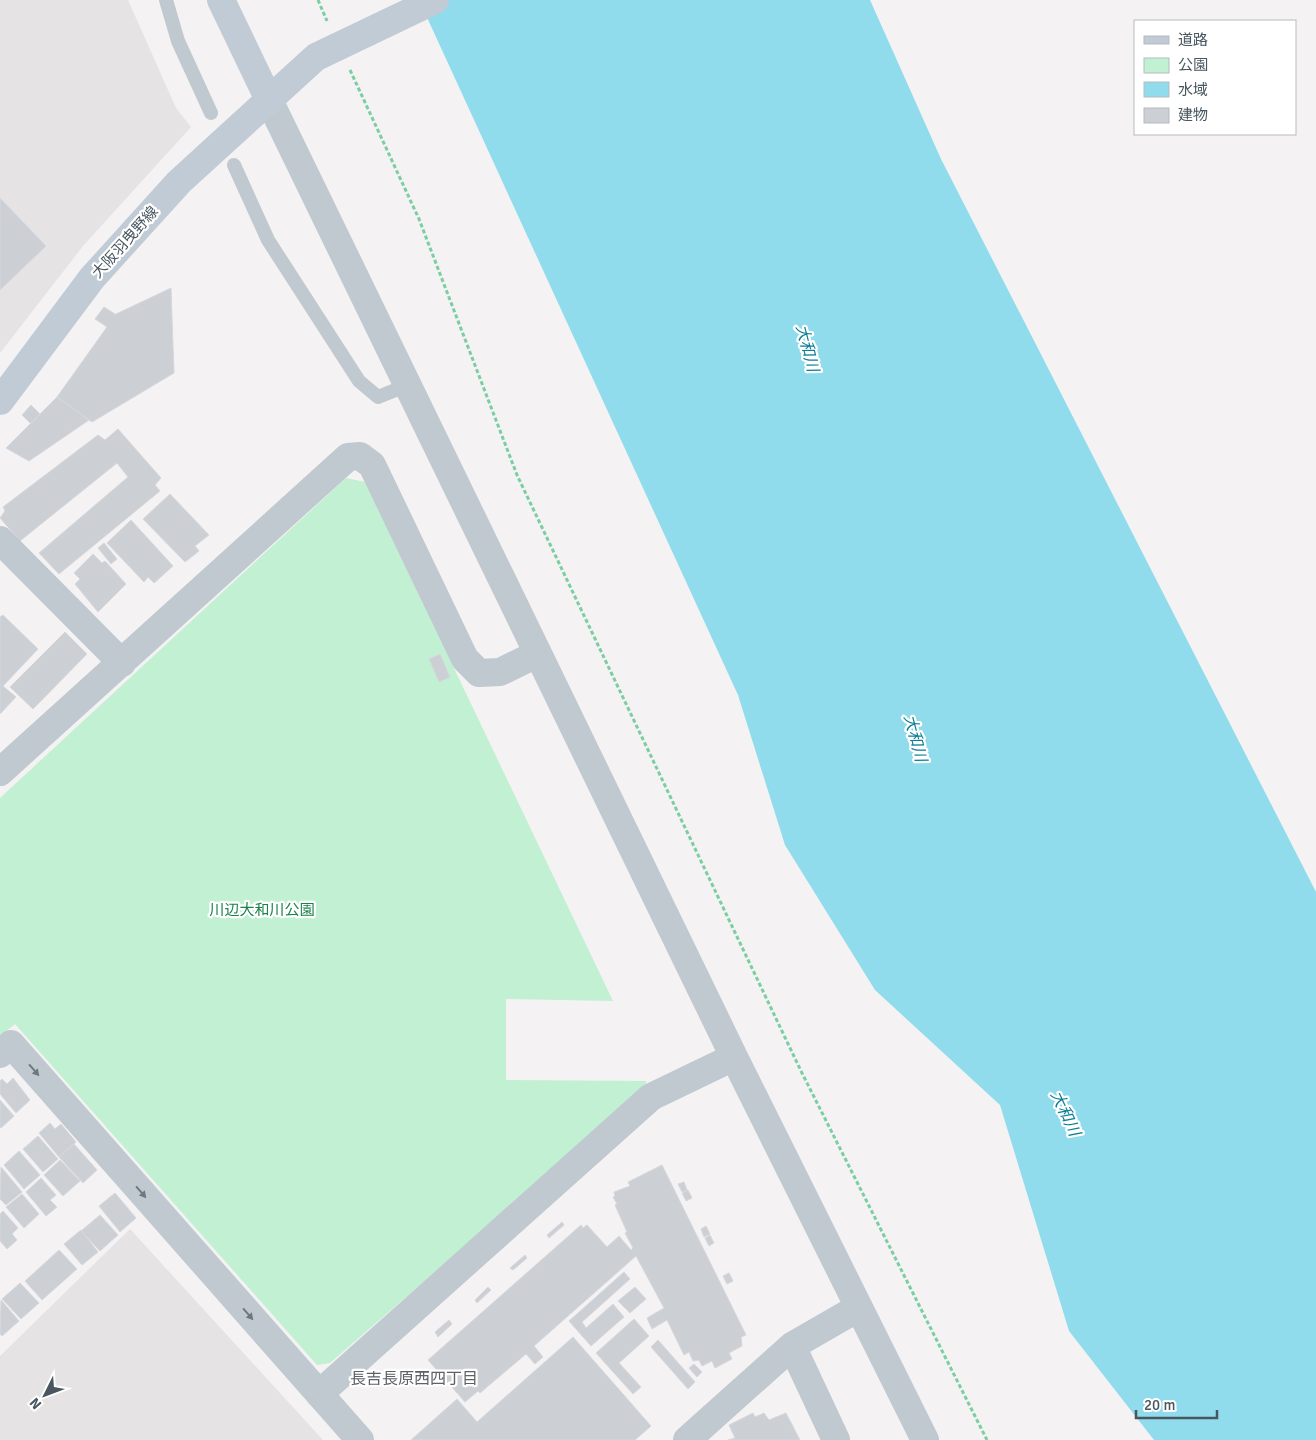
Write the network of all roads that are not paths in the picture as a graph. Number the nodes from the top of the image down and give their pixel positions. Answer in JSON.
{"nodes":[{"id":1,"x":166,"y":0,"type":"edge"},
{"id":2,"x":221,"y":0,"type":"edge"},
{"id":3,"x":435,"y":0,"type":"edge"},
{"id":4,"x":269,"y":100,"type":"junction"},
{"id":5,"x":211,"y":113,"type":"dead end"},
{"id":6,"x":234,"y":165,"type":"dead end"},
{"id":7,"x":408,"y":385,"type":"junction"},
{"id":8,"x":0,"y":401,"type":"edge"},
{"id":9,"x":0,"y":540,"type":"edge"},
{"id":10,"x":537,"y":654,"type":"junction"},
{"id":11,"x":122,"y":663,"type":"junction"},
{"id":12,"x":0,"y":772,"type":"edge"},
{"id":13,"x":0,"y":1054,"type":"edge"},
{"id":14,"x":734,"y":1057,"type":"junction"},
{"id":15,"x":858,"y":1308,"type":"junction"},
{"id":16,"x":792,"y":1346,"type":"junction"},
{"id":17,"x":319,"y":1394,"type":"junction"},
{"id":18,"x":360,"y":1440,"type":"edge"},
{"id":19,"x":687,"y":1440,"type":"edge"},
{"id":20,"x":836,"y":1440,"type":"edge"},
{"id":21,"x":925,"y":1440,"type":"edge"}],
"edges":[{"from":1,"to":5,"type":"lane"},
{"from":2,"to":4,"type":"main road"},
{"from":3,"to":4,"type":"main road","name":"大阪羽曳野線"},
{"from":4,"to":7,"type":"street"},
{"from":4,"to":8,"type":"main road","name":"大阪羽曳野線"},
{"from":6,"to":7,"type":"lane"},
{"from":7,"to":10,"type":"street"},
{"from":9,"to":11,"type":"street"},
{"from":10,"to":11,"type":"street"},
{"from":10,"to":14,"type":"street"},
{"from":11,"to":12,"type":"street"},
{"from":13,"to":17,"type":"street","one_way":true},
{"from":14,"to":15,"type":"street"},
{"from":14,"to":17,"type":"street"},
{"from":15,"to":16,"type":"street"},
{"from":15,"to":21,"type":"street"},
{"from":16,"to":19,"type":"street"},
{"from":16,"to":20,"type":"street"},
{"from":17,"to":18,"type":"street"}]}
